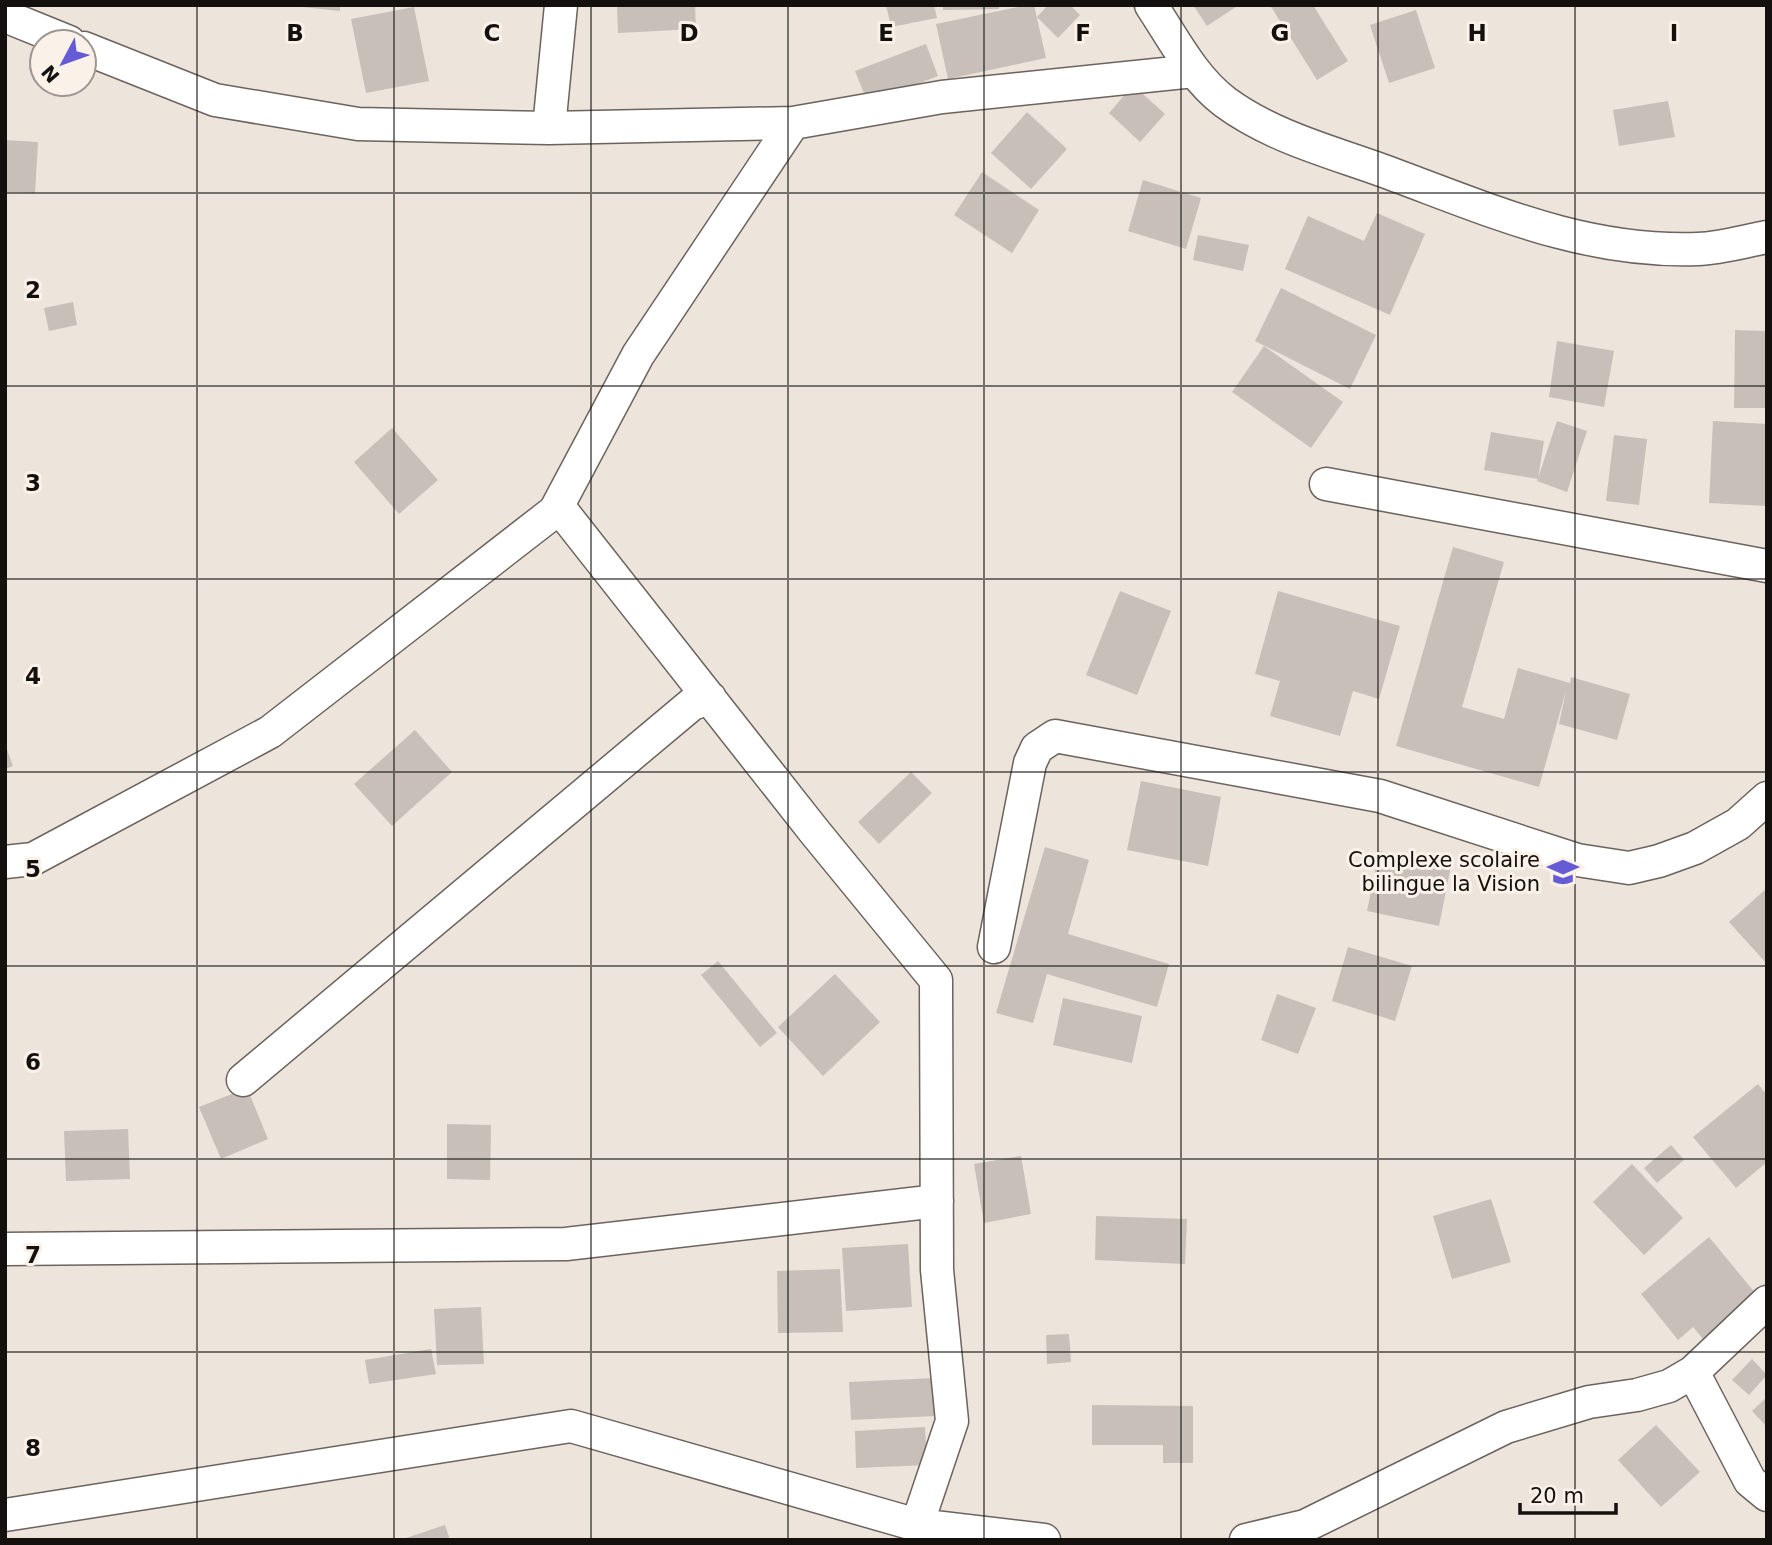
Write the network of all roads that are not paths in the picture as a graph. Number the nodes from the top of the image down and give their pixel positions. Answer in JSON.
{"nodes":[{"id":1,"x":561,"y":5,"type":"edge"},
{"id":2,"x":1152,"y":5,"type":"edge"},
{"id":3,"x":5,"y":16,"type":"edge"},
{"id":4,"x":35,"y":28,"type":"edge"},
{"id":5,"x":98,"y":54,"type":"edge"},
{"id":6,"x":1194,"y":71,"type":"junction"},
{"id":7,"x":793,"y":123,"type":"junction"},
{"id":8,"x":549,"y":128,"type":"junction"},
{"id":9,"x":1767,"y":237,"type":"edge"},
{"id":10,"x":1326,"y":484,"type":"dead end"},
{"id":11,"x":558,"y":506,"type":"junction"},
{"id":12,"x":1767,"y":566,"type":"edge"},
{"id":13,"x":710,"y":698,"type":"junction"},
{"id":14,"x":1767,"y":798,"type":"edge"},
{"id":15,"x":5,"y":862,"type":"edge"},
{"id":16,"x":994,"y":947,"type":"dead end"},
{"id":17,"x":243,"y":1080,"type":"dead end"},
{"id":18,"x":937,"y":1201,"type":"junction"},
{"id":19,"x":5,"y":1249,"type":"edge"},
{"id":20,"x":1767,"y":1302,"type":"edge"},
{"id":21,"x":1693,"y":1372,"type":"junction"},
{"id":22,"x":1767,"y":1495,"type":"edge"},
{"id":23,"x":5,"y":1516,"type":"edge"},
{"id":24,"x":917,"y":1525,"type":"junction"},
{"id":25,"x":1044,"y":1540,"type":"edge"},
{"id":26,"x":1246,"y":1540,"type":"edge"}],
"edges":[{"from":1,"to":8,"type":"street"},
{"from":2,"to":6,"type":"street"},
{"from":3,"to":4,"type":"street"},
{"from":5,"to":8,"type":"street"},
{"from":6,"to":7,"type":"street"},
{"from":6,"to":9,"type":"street"},
{"from":7,"to":8,"type":"street"},
{"from":7,"to":11,"type":"street"},
{"from":10,"to":12,"type":"street"},
{"from":11,"to":13,"type":"street"},
{"from":11,"to":15,"type":"street"},
{"from":13,"to":17,"type":"street"},
{"from":13,"to":18,"type":"street"},
{"from":14,"to":16,"type":"street"},
{"from":18,"to":19,"type":"street"},
{"from":18,"to":24,"type":"street"},
{"from":20,"to":21,"type":"street"},
{"from":21,"to":22,"type":"street"},
{"from":21,"to":26,"type":"street"},
{"from":23,"to":24,"type":"street"},
{"from":24,"to":25,"type":"street"}]}
